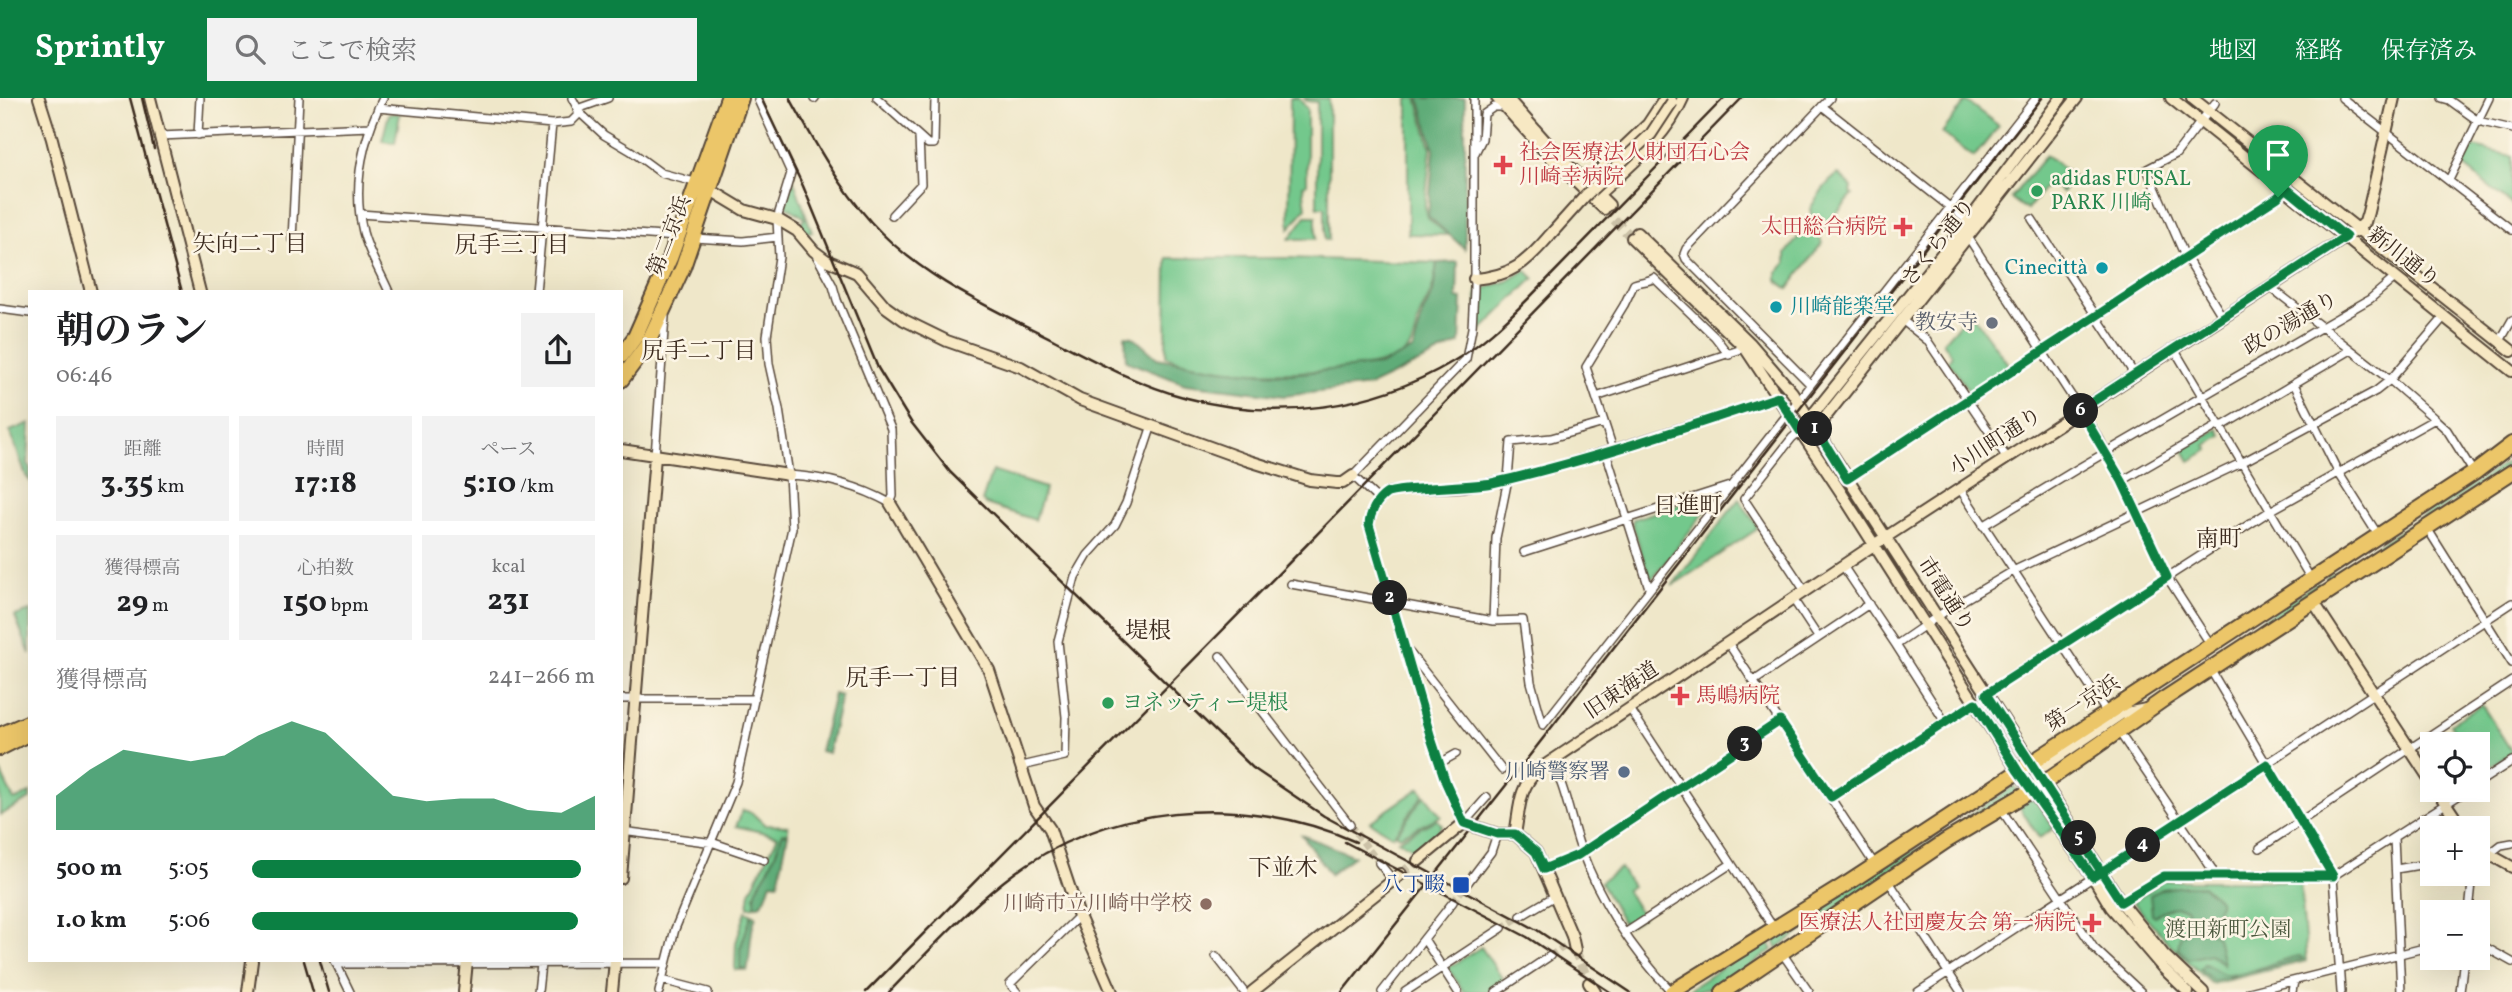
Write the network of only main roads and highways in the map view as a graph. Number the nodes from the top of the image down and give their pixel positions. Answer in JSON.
{"nodes":[{"id":1,"x":729,"y":98,"type":"edge"},
{"id":2,"x":741,"y":98,"type":"edge"},
{"id":3,"x":704,"y":186,"type":"junction"},
{"id":4,"x":623,"y":352,"type":"edge"},
{"id":5,"x":623,"y":377,"type":"edge"},
{"id":6,"x":2512,"y":444,"type":"edge"},
{"id":7,"x":2512,"y":472,"type":"edge"},
{"id":8,"x":28,"y":723,"type":"edge"},
{"id":9,"x":28,"y":734,"type":"edge"},
{"id":10,"x":0,"y":735,"type":"edge"},
{"id":11,"x":0,"y":748,"type":"edge"},
{"id":12,"x":1677,"y":991,"type":"edge"},
{"id":13,"x":1723,"y":992,"type":"edge"}],
"edges":[{"from":1,"to":3,"type":"highway","name":"第二京浜"},
{"from":2,"to":3,"type":"highway","name":"第二京浜"},
{"from":3,"to":4,"type":"highway","name":"第二京浜"},
{"from":3,"to":5,"type":"highway","name":"第二京浜"},
{"from":6,"to":12,"type":"highway","name":"第一京浜"},
{"from":7,"to":13,"type":"highway","name":"第一京浜"},
{"from":8,"to":10,"type":"highway"},
{"from":9,"to":11,"type":"highway"}]}
